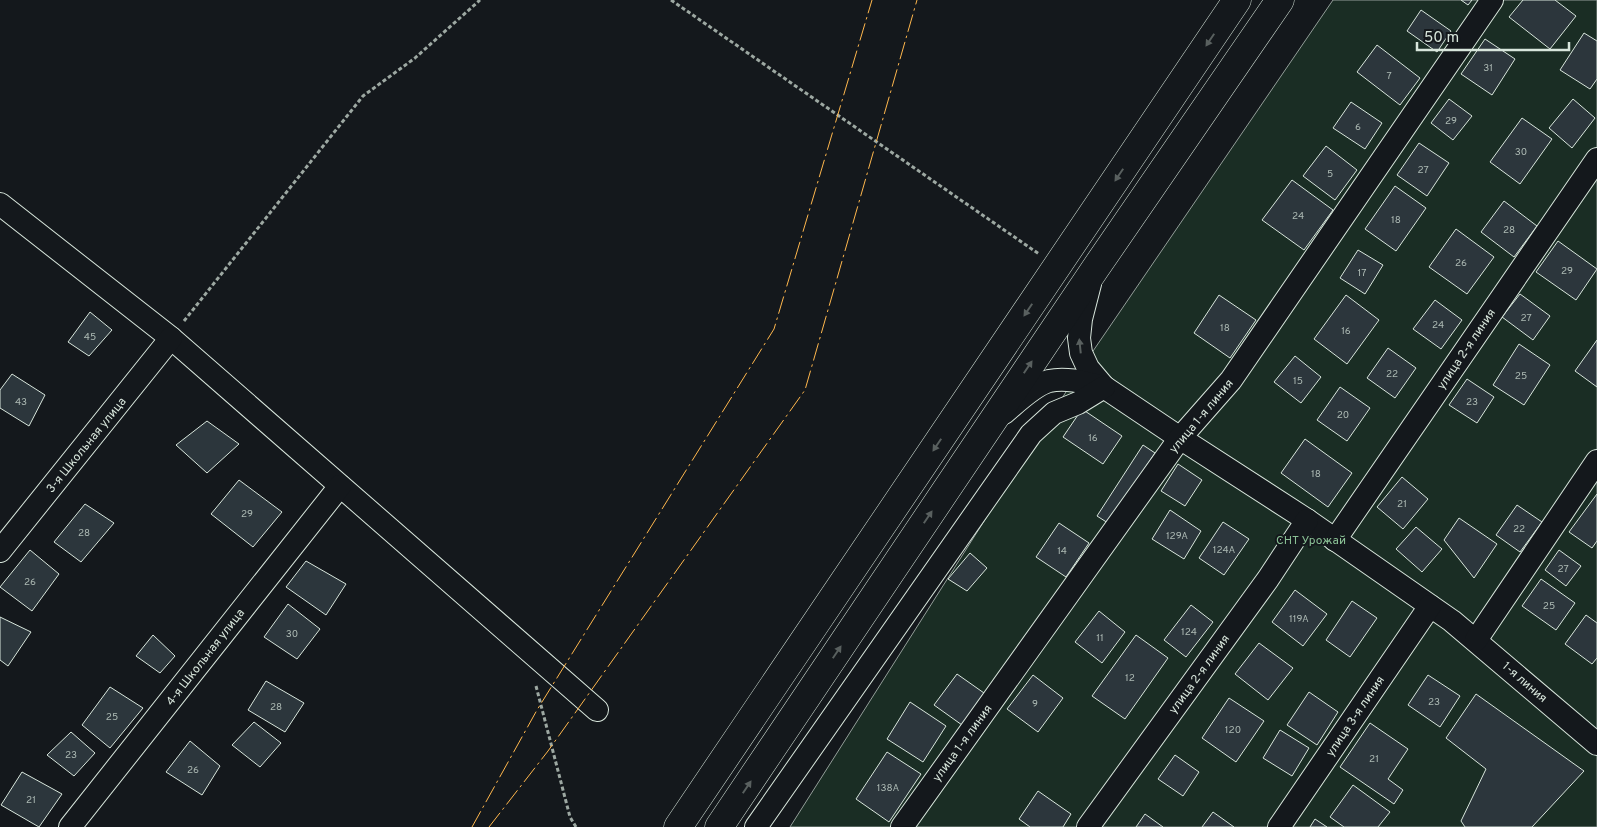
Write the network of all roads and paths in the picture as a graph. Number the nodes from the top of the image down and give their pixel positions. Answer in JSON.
{"nodes":[{"id":1,"x":480,"y":0,"type":"edge"},
{"id":2,"x":671,"y":0,"type":"edge"},
{"id":3,"x":1237,"y":0,"type":"edge"},
{"id":4,"x":1280,"y":0,"type":"edge"},
{"id":5,"x":1492,"y":0,"type":"edge"},
{"id":6,"x":1597,"y":159,"type":"edge"},
{"id":7,"x":0,"y":204,"type":"edge"},
{"id":8,"x":1058,"y":267,"type":"junction"},
{"id":9,"x":1095,"y":268,"type":"junction"},
{"id":10,"x":171,"y":338,"type":"junction"},
{"id":11,"x":1104,"y":387,"type":"junction"},
{"id":12,"x":990,"y":424,"type":"junction"},
{"id":13,"x":1180,"y":438,"type":"junction"},
{"id":14,"x":1597,"y":461,"type":"edge"},
{"id":15,"x":340,"y":486,"type":"junction"},
{"id":16,"x":1307,"y":520,"type":"junction"},
{"id":17,"x":1335,"y":540,"type":"junction"},
{"id":18,"x":0,"y":551,"type":"edge"},
{"id":19,"x":1430,"y":606,"type":"junction"},
{"id":20,"x":1476,"y":640,"type":"junction"},
{"id":21,"x":536,"y":685,"type":"dead end"},
{"id":22,"x":597,"y":710,"type":"dead end"},
{"id":23,"x":1597,"y":744,"type":"edge"},
{"id":24,"x":70,"y":827,"type":"edge"},
{"id":25,"x":576,"y":827,"type":"edge"},
{"id":26,"x":678,"y":827,"type":"edge"},
{"id":27,"x":719,"y":827,"type":"edge"},
{"id":28,"x":756,"y":827,"type":"edge"},
{"id":29,"x":902,"y":827,"type":"edge"},
{"id":30,"x":1088,"y":827,"type":"edge"},
{"id":31,"x":1279,"y":827,"type":"edge"}],
"edges":[{"from":1,"to":10,"type":"path"},
{"from":2,"to":8,"type":"path"},
{"from":3,"to":8,"type":"main road","one_way":true},
{"from":4,"to":9,"type":"main road"},
{"from":5,"to":13,"type":"street","name":"улица 1-я линия"},
{"from":6,"to":17,"type":"street","name":"улица 2-я линия"},
{"from":7,"to":10,"type":"street"},
{"from":8,"to":26,"type":"main road","one_way":true},
{"from":11,"to":9,"type":"street","one_way":true},
{"from":12,"to":9,"type":"main road","one_way":true},
{"from":10,"to":15,"type":"street"},
{"from":10,"to":18,"type":"street","name":"3-я Школьная улица"},
{"from":11,"to":12,"type":"street"},
{"from":11,"to":13,"type":"street","name":"1-я линия"},
{"from":11,"to":28,"type":"street"},
{"from":27,"to":12,"type":"main road","one_way":true},
{"from":13,"to":16,"type":"street","name":"1-я линия"},
{"from":13,"to":29,"type":"street","name":"улица 1-я линия"},
{"from":14,"to":20,"type":"street"},
{"from":15,"to":22,"type":"street"},
{"from":15,"to":24,"type":"street","name":"4-я Школьная улица"},
{"from":16,"to":17,"type":"street","name":"1-я линия"},
{"from":16,"to":30,"type":"street","name":"улица 2-я линия"},
{"from":17,"to":19,"type":"street","name":"1-я линия"},
{"from":19,"to":20,"type":"street","name":"1-я линия"},
{"from":19,"to":31,"type":"street","name":"улица 3-я линия"},
{"from":20,"to":23,"type":"street","name":"1-я линия"},
{"from":21,"to":25,"type":"path"}]}
